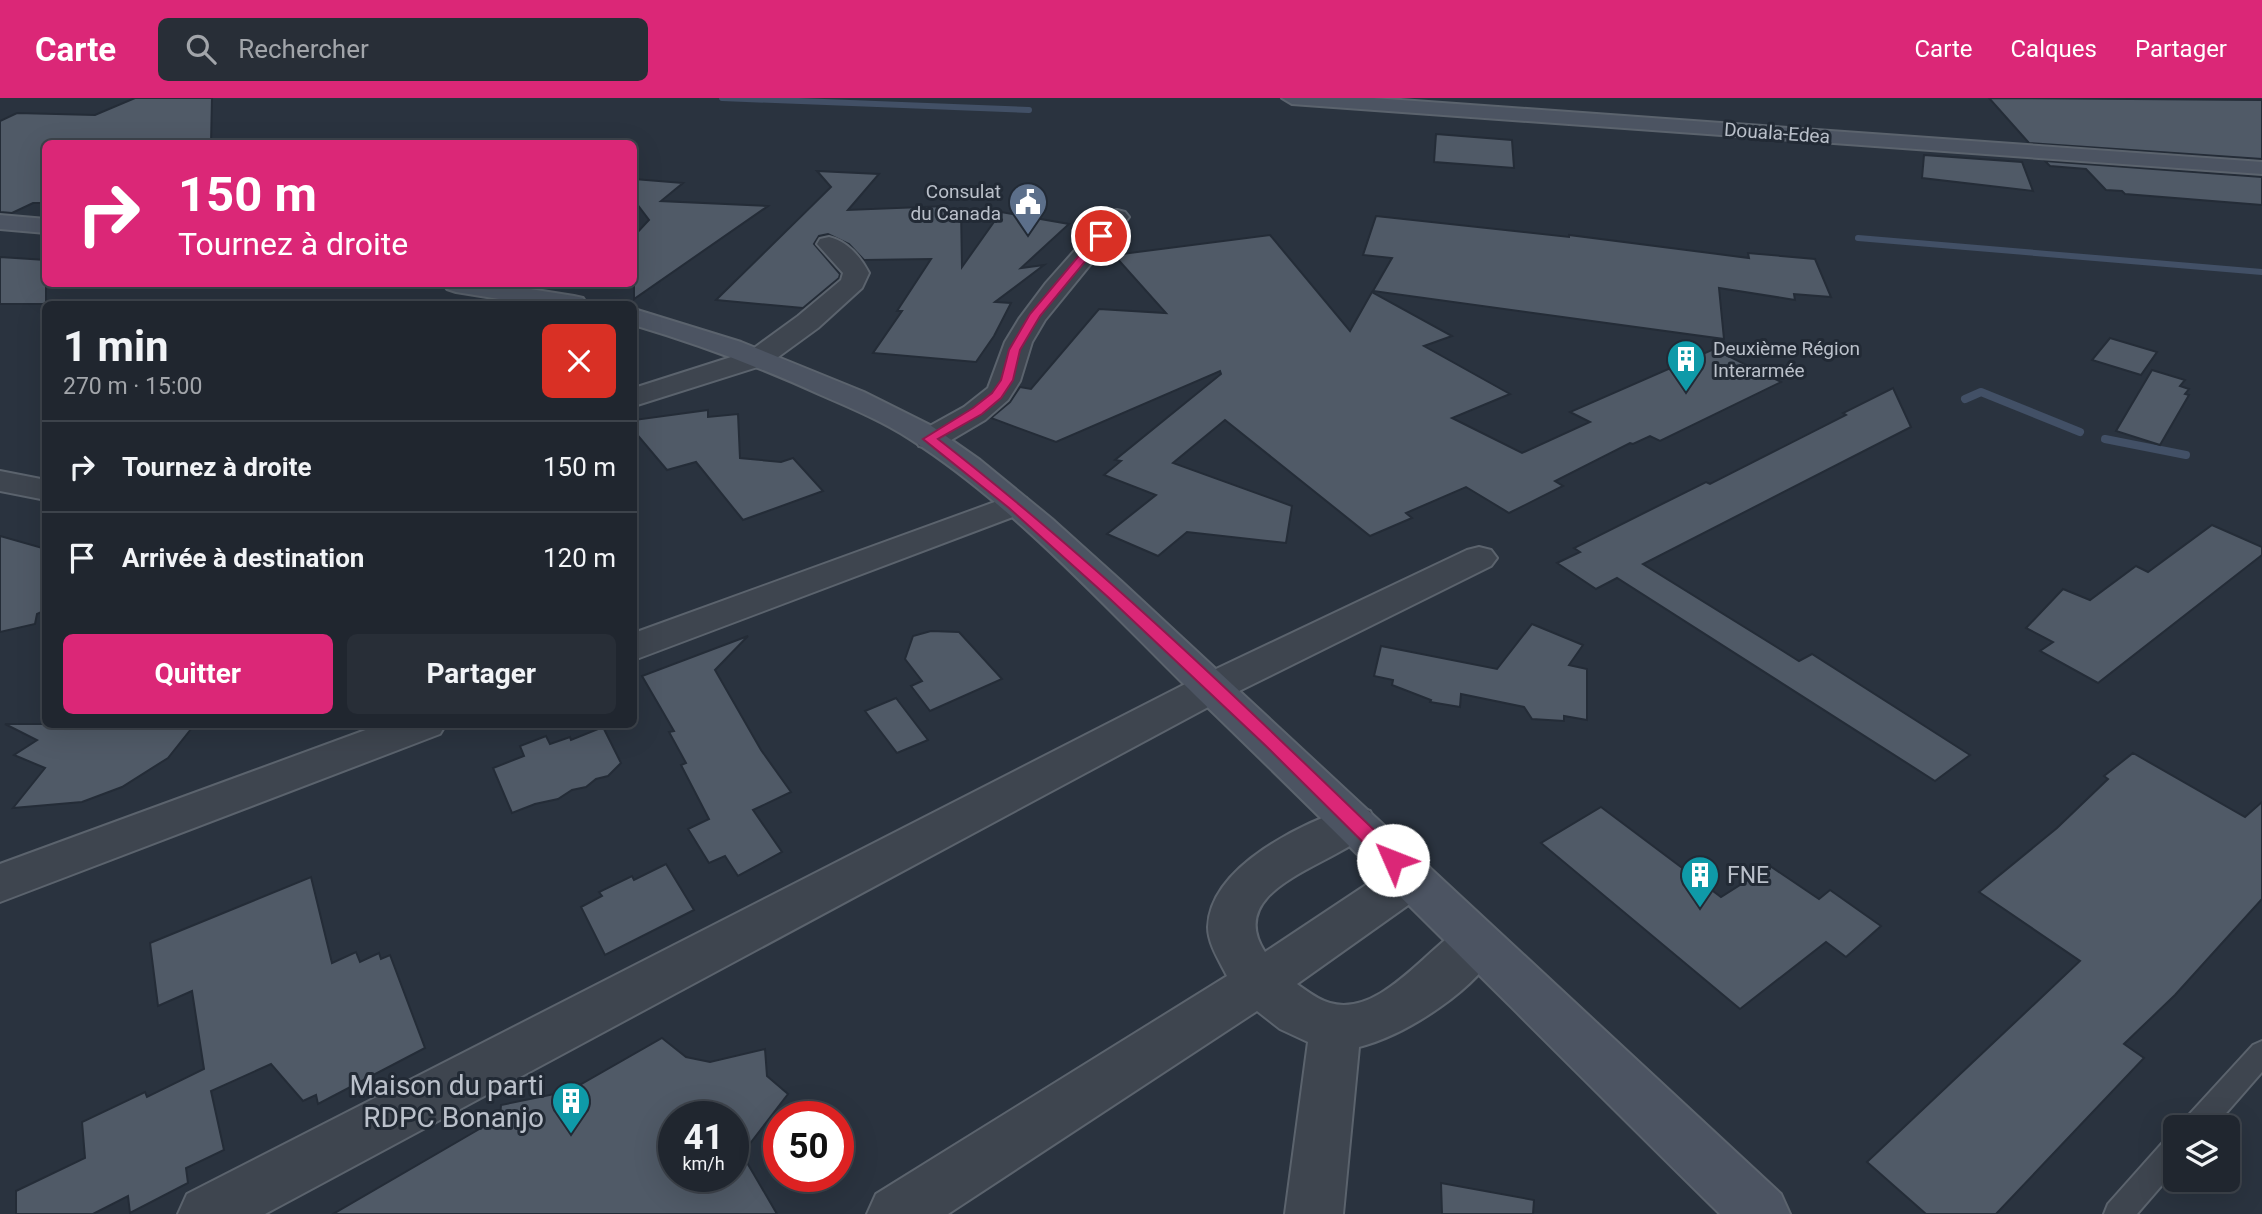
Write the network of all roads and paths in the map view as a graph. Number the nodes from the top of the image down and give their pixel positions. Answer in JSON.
{"nodes":[{"id":1,"x":1292,"y":98,"type":"edge"},
{"id":2,"x":2262,"y":168,"type":"edge"},
{"id":3,"x":1117,"y":217,"type":"dead end"},
{"id":4,"x":0,"y":222,"type":"edge"},
{"id":5,"x":42,"y":226,"type":"edge"},
{"id":6,"x":830,"y":244,"type":"dead end"},
{"id":7,"x":491,"y":287,"type":"edge"},
{"id":8,"x":559,"y":301,"type":"edge"},
{"id":9,"x":637,"y":318,"type":"edge"},
{"id":10,"x":760,"y":357,"type":"junction"},
{"id":11,"x":637,"y":396,"type":"edge"},
{"id":12,"x":930,"y":439,"type":"junction"},
{"id":13,"x":4,"y":485,"type":"edge"},
{"id":14,"x":42,"y":490,"type":"edge"},
{"id":15,"x":1014,"y":505,"type":"junction"},
{"id":16,"x":1479,"y":558,"type":"dead end"},
{"id":17,"x":637,"y":646,"type":"edge"},
{"id":18,"x":1211,"y":688,"type":"junction"},
{"id":19,"x":415,"y":728,"type":"edge"},
{"id":20,"x":1354,"y":822,"type":"junction"},
{"id":21,"x":1412,"y":878,"type":"junction"},
{"id":22,"x":0,"y":883,"type":"edge"},
{"id":23,"x":1477,"y":943,"type":"junction"},
{"id":24,"x":1259,"y":983,"type":"junction"},
{"id":25,"x":1335,"y":1028,"type":"junction"},
{"id":26,"x":2262,"y":1053,"type":"edge"},
{"id":27,"x":2207,"y":1115,"type":"edge"},
{"id":28,"x":2163,"y":1163,"type":"edge"},
{"id":29,"x":207,"y":1214,"type":"edge"},
{"id":30,"x":896,"y":1214,"type":"edge"},
{"id":31,"x":1314,"y":1214,"type":"edge"},
{"id":32,"x":1761,"y":1214,"type":"edge"},
{"id":33,"x":2118,"y":1214,"type":"edge"}],
"edges":[{"from":1,"to":2,"type":"main road","name":"Douala-Edea"},
{"from":3,"to":12,"type":"street"},
{"from":4,"to":5,"type":"main road"},
{"from":6,"to":10,"type":"street"},
{"from":7,"to":8,"type":"main road"},
{"from":9,"to":10,"type":"main road"},
{"from":10,"to":11,"type":"street"},
{"from":10,"to":12,"type":"main road"},
{"from":12,"to":15,"type":"main road"},
{"from":13,"to":14,"type":"street"},
{"from":15,"to":17,"type":"street"},
{"from":15,"to":18,"type":"main road"},
{"from":16,"to":18,"type":"street"},
{"from":18,"to":20,"type":"main road"},
{"from":18,"to":29,"type":"street"},
{"from":19,"to":22,"type":"street"},
{"from":20,"to":21,"type":"main road"},
{"from":20,"to":24,"type":"street"},
{"from":21,"to":23,"type":"main road"},
{"from":21,"to":24,"type":"street"},
{"from":23,"to":25,"type":"street"},
{"from":23,"to":32,"type":"main road"},
{"from":24,"to":25,"type":"street"},
{"from":24,"to":30,"type":"street"},
{"from":25,"to":31,"type":"street"},
{"from":26,"to":27,"type":"lane"},
{"from":28,"to":33,"type":"lane"}]}
